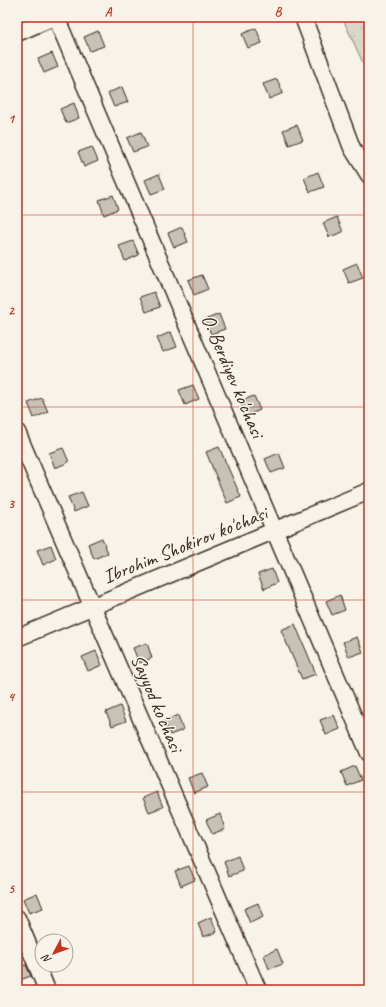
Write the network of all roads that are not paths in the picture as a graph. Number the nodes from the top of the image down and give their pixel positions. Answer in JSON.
{"nodes":[{"id":1,"x":55,"y":17,"type":"edge"},
{"id":2,"x":303,"y":17,"type":"edge"},
{"id":3,"x":17,"y":33,"type":"edge"},
{"id":4,"x":369,"y":175,"type":"edge"},
{"id":5,"x":17,"y":432,"type":"edge"},
{"id":6,"x":369,"y":491,"type":"edge"},
{"id":7,"x":276,"y":531,"type":"junction"},
{"id":8,"x":93,"y":606,"type":"junction"},
{"id":9,"x":17,"y":638,"type":"edge"},
{"id":10,"x":369,"y":753,"type":"edge"},
{"id":11,"x":17,"y":918,"type":"edge"},
{"id":12,"x":47,"y":990,"type":"edge"},
{"id":13,"x":258,"y":990,"type":"edge"}],
"edges":[{"from":1,"to":3,"type":"street"},
{"from":1,"to":7,"type":"street","name":"O. Berdiyev ko'chasi"},
{"from":2,"to":4,"type":"street"},
{"from":5,"to":8,"type":"street","name":"Sayyod ko'chasi"},
{"from":6,"to":7,"type":"street","name":"Ibrohim Shokirov ko'chasi"},
{"from":7,"to":8,"type":"street","name":"Ibrohim Shokirov ko'chasi"},
{"from":7,"to":10,"type":"street","name":"O. Berdiyev ko'chasi"},
{"from":8,"to":9,"type":"street","name":"Ibrohim Shokirov ko'chasi"},
{"from":8,"to":13,"type":"street","name":"Sayyod ko'chasi"},
{"from":11,"to":12,"type":"street"}]}
